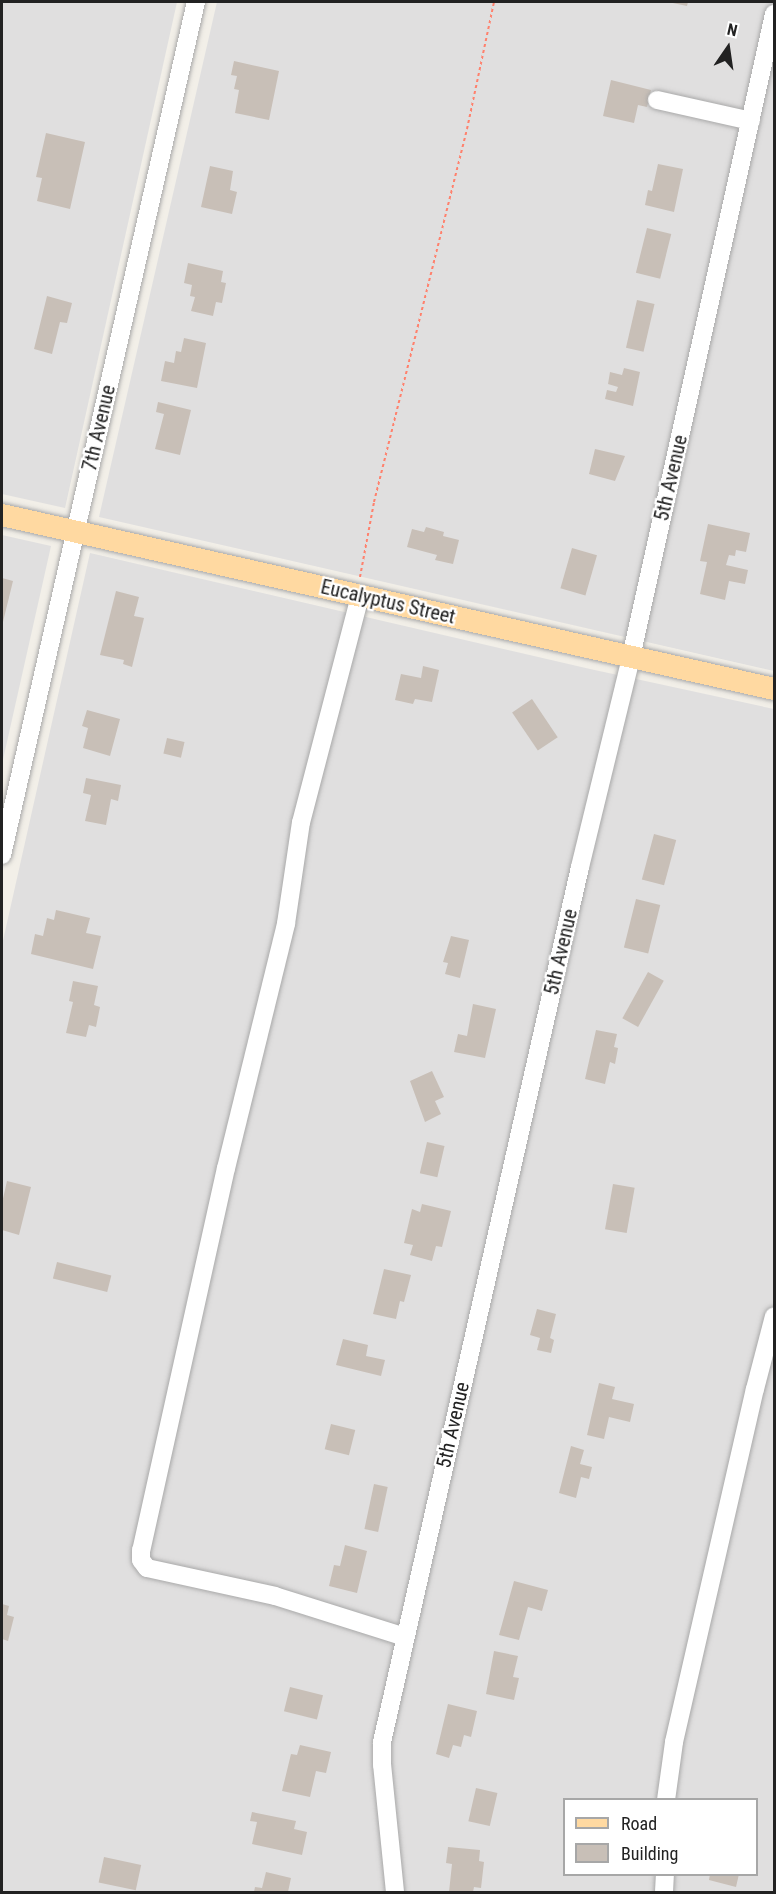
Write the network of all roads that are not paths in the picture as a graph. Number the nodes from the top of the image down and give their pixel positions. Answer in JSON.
{"nodes":[{"id":1,"x":196,"y":2,"type":"edge"},
{"id":2,"x":774,"y":14,"type":"edge"},
{"id":3,"x":657,"y":100,"type":"dead end"},
{"id":4,"x":751,"y":121,"type":"junction"},
{"id":5,"x":2,"y":515,"type":"edge"},
{"id":6,"x":76,"y":532,"type":"junction"},
{"id":7,"x":360,"y":596,"type":"junction"},
{"id":8,"x":632,"y":657,"type":"junction"},
{"id":9,"x":774,"y":689,"type":"edge"},
{"id":10,"x":2,"y":855,"type":"edge"},
{"id":11,"x":774,"y":1316,"type":"edge"},
{"id":12,"x":405,"y":1637,"type":"junction"},
{"id":13,"x":666,"y":1798,"type":"edge"},
{"id":14,"x":665,"y":1876,"type":"edge"},
{"id":15,"x":395,"y":1893,"type":"edge"},
{"id":16,"x":664,"y":1893,"type":"edge"}],
"edges":[{"from":1,"to":6,"type":"street","name":"7th Avenue"},
{"from":2,"to":4,"type":"street","name":"5th Avenue"},
{"from":3,"to":4,"type":"street"},
{"from":4,"to":8,"type":"street","name":"5th Avenue"},
{"from":5,"to":6,"type":"main road","name":"Eucalyptus Street"},
{"from":6,"to":7,"type":"main road","name":"Eucalyptus Street"},
{"from":6,"to":10,"type":"street","name":"7th Avenue"},
{"from":7,"to":8,"type":"main road","name":"Eucalyptus Street"},
{"from":7,"to":12,"type":"street"},
{"from":8,"to":9,"type":"main road","name":"Eucalyptus Street"},
{"from":8,"to":12,"type":"street","name":"5th Avenue"},
{"from":11,"to":13,"type":"street"},
{"from":12,"to":15,"type":"street","name":"5th Avenue"},
{"from":14,"to":16,"type":"street"}]}
